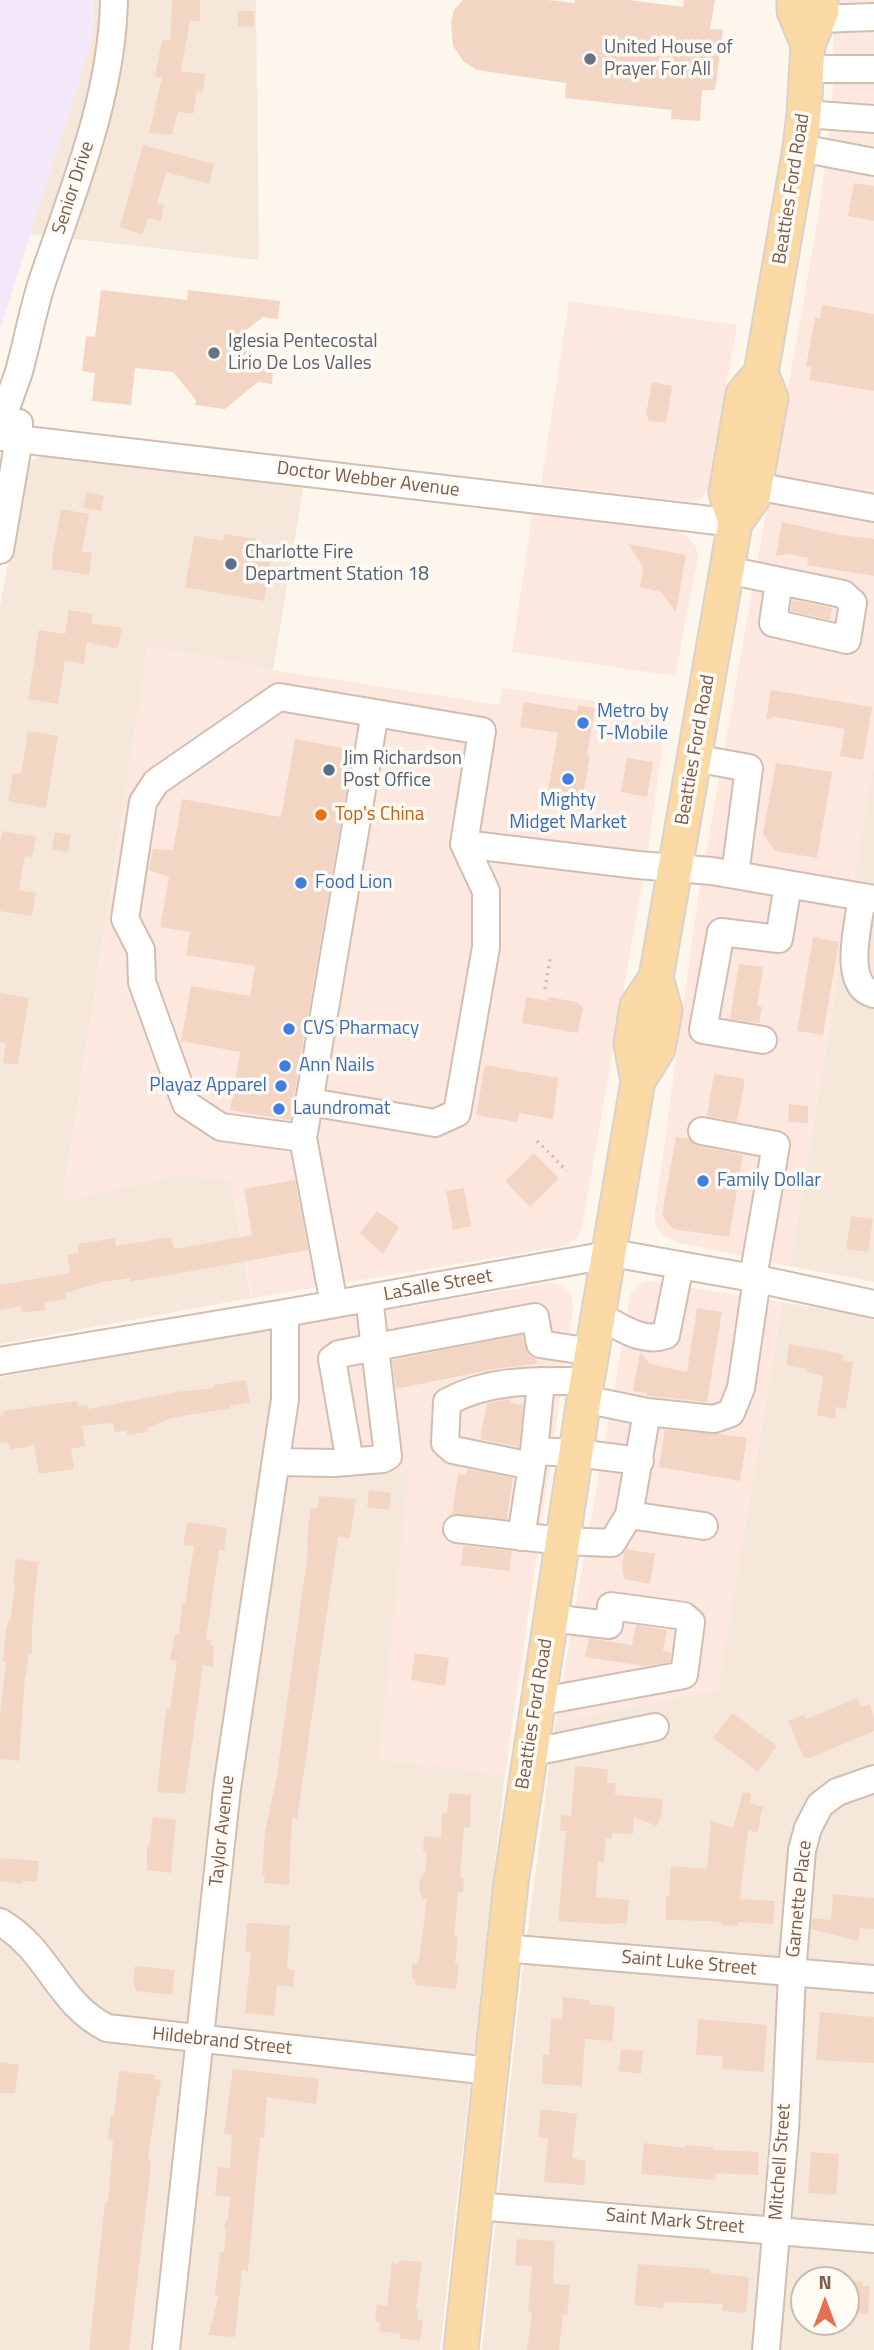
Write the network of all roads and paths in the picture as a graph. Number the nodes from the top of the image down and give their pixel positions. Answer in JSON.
{"nodes":[{"id":1,"x":114,"y":0,"type":"edge"},
{"id":2,"x":874,"y":16,"type":"edge"},
{"id":3,"x":810,"y":27,"type":"edge"},
{"id":4,"x":874,"y":69,"type":"edge"},
{"id":5,"x":804,"y":114,"type":"junction"},
{"id":6,"x":874,"y":119,"type":"edge"},
{"id":7,"x":800,"y":148,"type":"junction"},
{"id":8,"x":874,"y":162,"type":"edge"},
{"id":9,"x":761,"y":373,"type":"junction"},
{"id":10,"x":6,"y":434,"type":"edge"},
{"id":11,"x":755,"y":486,"type":"junction"},
{"id":12,"x":874,"y":508,"type":"edge"},
{"id":13,"x":735,"y":523,"type":"junction"},
{"id":14,"x":0,"y":550,"type":"edge"},
{"id":15,"x":727,"y":570,"type":"junction"},
{"id":16,"x":779,"y":581,"type":"dead end"},
{"id":17,"x":375,"y":713,"type":"junction"},
{"id":18,"x":694,"y":758,"type":"junction"},
{"id":19,"x":464,"y":844,"type":"junction"},
{"id":20,"x":675,"y":868,"type":"junction"},
{"id":21,"x":734,"y":875,"type":"junction"},
{"id":22,"x":788,"y":884,"type":"junction"},
{"id":23,"x":868,"y":898,"type":"edge"},
{"id":24,"x":550,"y":959,"type":"dead end"},
{"id":25,"x":656,"y":978,"type":"junction"},
{"id":26,"x":545,"y":989,"type":"dead end"},
{"id":27,"x":874,"y":994,"type":"edge"},
{"id":28,"x":662,"y":1024,"type":"junction"},
{"id":29,"x":703,"y":1030,"type":"junction"},
{"id":30,"x":763,"y":1040,"type":"dead end"},
{"id":31,"x":638,"y":1081,"type":"junction"},
{"id":32,"x":310,"y":1102,"type":"junction"},
{"id":33,"x":702,"y":1131,"type":"dead end"},
{"id":34,"x":303,"y":1138,"type":"junction"},
{"id":35,"x":537,"y":1141,"type":"dead end"},
{"id":36,"x":567,"y":1171,"type":"dead end"},
{"id":37,"x":608,"y":1255,"type":"junction"},
{"id":38,"x":680,"y":1265,"type":"junction"},
{"id":39,"x":755,"y":1279,"type":"junction"},
{"id":40,"x":369,"y":1298,"type":"junction"},
{"id":41,"x":334,"y":1304,"type":"junction"},
{"id":42,"x":874,"y":1304,"type":"edge"},
{"id":43,"x":285,"y":1313,"type":"junction"},
{"id":44,"x":598,"y":1315,"type":"junction"},
{"id":45,"x":376,"y":1347,"type":"junction"},
{"id":46,"x":0,"y":1361,"type":"edge"},
{"id":47,"x":588,"y":1377,"type":"junction"},
{"id":48,"x":541,"y":1381,"type":"junction"},
{"id":49,"x":647,"y":1412,"type":"junction"},
{"id":50,"x":576,"y":1453,"type":"junction"},
{"id":51,"x":533,"y":1459,"type":"junction"},
{"id":52,"x":639,"y":1461,"type":"junction"},
{"id":53,"x":276,"y":1462,"type":"junction"},
{"id":54,"x":350,"y":1462,"type":"junction"},
{"id":55,"x":629,"y":1515,"type":"junction"},
{"id":56,"x":704,"y":1526,"type":"dead end"},
{"id":57,"x":457,"y":1529,"type":"dead end"},
{"id":58,"x":521,"y":1536,"type":"junction"},
{"id":59,"x":562,"y":1541,"type":"junction"},
{"id":60,"x":550,"y":1618,"type":"junction"},
{"id":61,"x":537,"y":1702,"type":"junction"},
{"id":62,"x":655,"y":1727,"type":"dead end"},
{"id":63,"x":529,"y":1753,"type":"junction"},
{"id":64,"x":874,"y":1779,"type":"edge"},
{"id":65,"x":0,"y":1922,"type":"edge"},
{"id":66,"x":503,"y":1948,"type":"junction"},
{"id":67,"x":792,"y":1973,"type":"junction"},
{"id":68,"x":874,"y":1979,"type":"edge"},
{"id":69,"x":201,"y":2039,"type":"junction"},
{"id":70,"x":490,"y":2071,"type":"junction"},
{"id":71,"x":475,"y":2206,"type":"junction"},
{"id":72,"x":776,"y":2231,"type":"junction"},
{"id":73,"x":874,"y":2239,"type":"edge"},
{"id":74,"x":166,"y":2350,"type":"edge"},
{"id":75,"x":461,"y":2350,"type":"edge"},
{"id":76,"x":766,"y":2350,"type":"edge"}],
"edges":[{"from":1,"to":10,"type":"street","name":"Senior Drive"},
{"from":2,"to":3,"type":"street"},
{"from":3,"to":4,"type":"street"},
{"from":3,"to":5,"type":"main road","name":"Beatties Ford Road"},
{"from":5,"to":6,"type":"street"},
{"from":5,"to":7,"type":"main road","name":"Beatties Ford Road"},
{"from":7,"to":8,"type":"street"},
{"from":7,"to":9,"type":"main road","name":"Beatties Ford Road"},
{"from":9,"to":11,"type":"main road","name":"Beatties Ford Road"},
{"from":9,"to":13,"type":"main road","name":"Beatties Ford Road"},
{"from":10,"to":13,"type":"street","name":"Doctor Webber Avenue"},
{"from":10,"to":14,"type":"street","name":"Senior Drive"},
{"from":11,"to":12,"type":"street"},
{"from":11,"to":13,"type":"main road","name":"Beatties Ford Road"},
{"from":13,"to":15,"type":"main road","name":"Beatties Ford Road"},
{"from":15,"to":16,"type":"street"},
{"from":15,"to":18,"type":"main road","name":"Beatties Ford Road"},
{"from":17,"to":19,"type":"street"},
{"from":17,"to":32,"type":"street"},
{"from":17,"to":34,"type":"street"},
{"from":18,"to":20,"type":"main road","name":"Beatties Ford Road"},
{"from":18,"to":21,"type":"street"},
{"from":19,"to":20,"type":"street"},
{"from":19,"to":32,"type":"street"},
{"from":20,"to":21,"type":"street"},
{"from":20,"to":25,"type":"main road","name":"Beatties Ford Road"},
{"from":21,"to":22,"type":"street"},
{"from":22,"to":23,"type":"street"},
{"from":22,"to":29,"type":"street"},
{"from":23,"to":27,"type":"street"},
{"from":24,"to":26,"type":"path"},
{"from":25,"to":28,"type":"main road","name":"Beatties Ford Road"},
{"from":25,"to":31,"type":"main road","name":"Beatties Ford Road"},
{"from":28,"to":29,"type":"street"},
{"from":28,"to":31,"type":"main road","name":"Beatties Ford Road"},
{"from":29,"to":30,"type":"street"},
{"from":31,"to":37,"type":"main road","name":"Beatties Ford Road"},
{"from":32,"to":34,"type":"street"},
{"from":33,"to":39,"type":"street"},
{"from":34,"to":41,"type":"street"},
{"from":35,"to":36,"type":"path"},
{"from":37,"to":38,"type":"street","name":"LaSalle Street"},
{"from":37,"to":40,"type":"street","name":"LaSalle Street"},
{"from":37,"to":44,"type":"main road","name":"Beatties Ford Road"},
{"from":38,"to":39,"type":"street","name":"LaSalle Street"},
{"from":38,"to":44,"type":"street"},
{"from":39,"to":42,"type":"street","name":"LaSalle Street"},
{"from":39,"to":49,"type":"street"},
{"from":40,"to":41,"type":"street","name":"LaSalle Street"},
{"from":40,"to":45,"type":"street"},
{"from":41,"to":43,"type":"street","name":"LaSalle Street"},
{"from":43,"to":46,"type":"street","name":"LaSalle Street"},
{"from":43,"to":53,"type":"street","name":"Taylor Avenue"},
{"from":44,"to":47,"type":"main road","name":"Beatties Ford Road"},
{"from":45,"to":47,"type":"street"},
{"from":45,"to":54,"type":"street"},
{"from":45,"to":54,"type":"street"},
{"from":47,"to":48,"type":"street"},
{"from":47,"to":49,"type":"street"},
{"from":47,"to":50,"type":"main road","name":"Beatties Ford Road"},
{"from":48,"to":51,"type":"street"},
{"from":48,"to":51,"type":"street"},
{"from":49,"to":52,"type":"street"},
{"from":50,"to":51,"type":"street"},
{"from":50,"to":52,"type":"street"},
{"from":50,"to":59,"type":"main road","name":"Beatties Ford Road"},
{"from":51,"to":58,"type":"street"},
{"from":52,"to":55,"type":"street"},
{"from":53,"to":54,"type":"street"},
{"from":53,"to":69,"type":"street","name":"Taylor Avenue"},
{"from":55,"to":56,"type":"street"},
{"from":55,"to":59,"type":"street"},
{"from":57,"to":58,"type":"street"},
{"from":58,"to":59,"type":"street"},
{"from":59,"to":60,"type":"main road","name":"Beatties Ford Road"},
{"from":60,"to":61,"type":"main road","name":"Beatties Ford Road"},
{"from":60,"to":61,"type":"street"},
{"from":61,"to":63,"type":"main road","name":"Beatties Ford Road"},
{"from":62,"to":63,"type":"street"},
{"from":63,"to":66,"type":"main road","name":"Beatties Ford Road"},
{"from":64,"to":67,"type":"street","name":"Garnette Place"},
{"from":65,"to":69,"type":"street","name":"Hildebrand Street"},
{"from":66,"to":67,"type":"street","name":"Saint Luke Street"},
{"from":66,"to":70,"type":"main road","name":"Beatties Ford Road"},
{"from":67,"to":68,"type":"street","name":"Saint Luke Street"},
{"from":67,"to":72,"type":"street","name":"Mitchell Street"},
{"from":69,"to":70,"type":"street","name":"Hildebrand Street"},
{"from":69,"to":74,"type":"street","name":"Taylor Avenue"},
{"from":70,"to":71,"type":"main road","name":"Beatties Ford Road"},
{"from":71,"to":72,"type":"street","name":"Saint Mark Street"},
{"from":71,"to":75,"type":"main road","name":"Beatties Ford Road"},
{"from":72,"to":73,"type":"street","name":"Saint Mark Street"},
{"from":72,"to":76,"type":"street","name":"Mitchell Street"}]}
